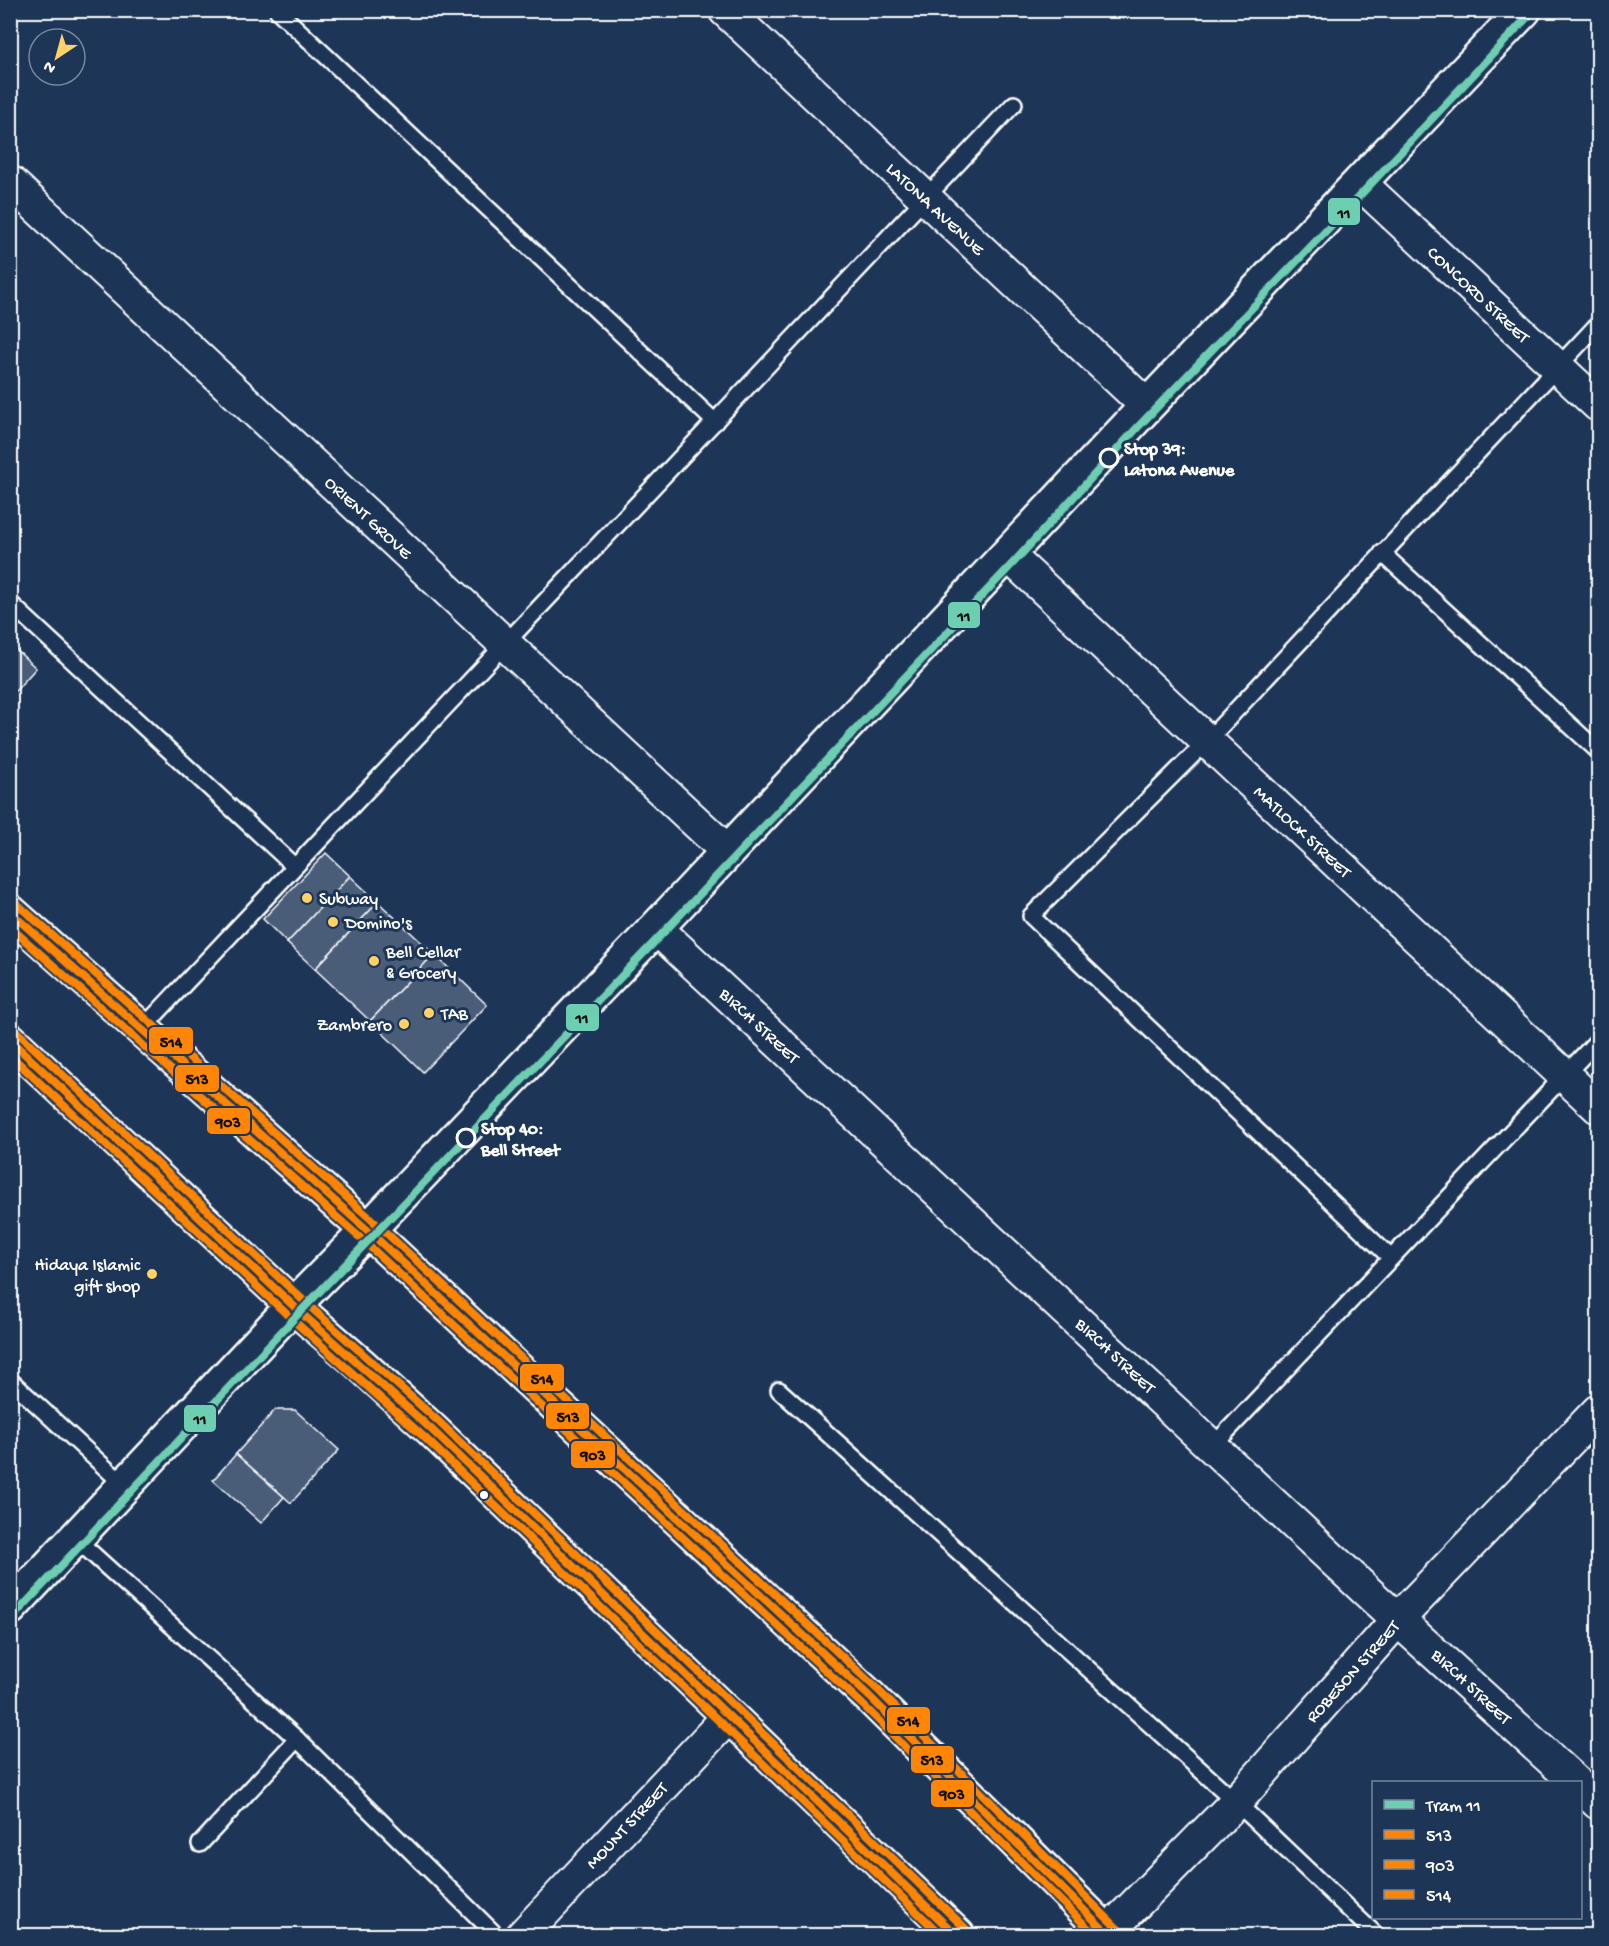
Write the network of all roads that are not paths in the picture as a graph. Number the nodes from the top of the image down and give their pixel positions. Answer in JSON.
{"nodes":[{"id":1,"x":277,"y":10,"type":"edge"},
{"id":2,"x":725,"y":10,"type":"edge"},
{"id":3,"x":1524,"y":10,"type":"edge"},
{"id":4,"x":1014,"y":104,"type":"dead end"},
{"id":5,"x":10,"y":182,"type":"edge"},
{"id":6,"x":1360,"y":183,"type":"junction"},
{"id":7,"x":925,"y":198,"type":"junction"},
{"id":8,"x":1599,"y":324,"type":"edge"},
{"id":9,"x":1557,"y":367,"type":"junction"},
{"id":10,"x":1599,"y":405,"type":"edge"},
{"id":11,"x":1147,"y":406,"type":"junction"},
{"id":12,"x":715,"y":422,"type":"junction"},
{"id":13,"x":1382,"y":553,"type":"junction"},
{"id":14,"x":1008,"y":555,"type":"junction"},
{"id":15,"x":10,"y":603,"type":"edge"},
{"id":16,"x":504,"y":644,"type":"junction"},
{"id":17,"x":1207,"y":741,"type":"junction"},
{"id":18,"x":1599,"y":751,"type":"edge"},
{"id":19,"x":728,"y":852,"type":"junction"},
{"id":20,"x":294,"y":866,"type":"junction"},
{"id":21,"x":10,"y":912,"type":"edge"},
{"id":22,"x":656,"y":928,"type":"junction"},
{"id":23,"x":142,"y":1029,"type":"junction"},
{"id":24,"x":10,"y":1040,"type":"edge"},
{"id":25,"x":1599,"y":1040,"type":"edge"},
{"id":26,"x":1564,"y":1076,"type":"junction"},
{"id":27,"x":1599,"y":1107,"type":"edge"},
{"id":28,"x":367,"y":1230,"type":"junction"},
{"id":29,"x":1391,"y":1258,"type":"junction"},
{"id":30,"x":293,"y":1306,"type":"junction"},
{"id":31,"x":10,"y":1380,"type":"edge"},
{"id":32,"x":779,"y":1390,"type":"dead end"},
{"id":33,"x":1599,"y":1411,"type":"edge"},
{"id":34,"x":1213,"y":1446,"type":"junction"},
{"id":35,"x":125,"y":1486,"type":"junction"},
{"id":36,"x":75,"y":1539,"type":"junction"},
{"id":37,"x":10,"y":1608,"type":"edge"},
{"id":38,"x":1399,"y":1618,"type":"junction"},
{"id":39,"x":729,"y":1716,"type":"junction"},
{"id":40,"x":297,"y":1739,"type":"junction"},
{"id":41,"x":1575,"y":1781,"type":"edge"},
{"id":42,"x":1582,"y":1787,"type":"edge"},
{"id":43,"x":1236,"y":1802,"type":"junction"},
{"id":44,"x":1599,"y":1803,"type":"edge"},
{"id":45,"x":200,"y":1845,"type":"dead end"},
{"id":46,"x":1109,"y":1934,"type":"edge"},
{"id":47,"x":497,"y":1935,"type":"edge"},
{"id":48,"x":522,"y":1935,"type":"edge"},
{"id":49,"x":958,"y":1935,"type":"edge"},
{"id":50,"x":1377,"y":1935,"type":"edge"}],
"edges":[{"from":1,"to":12,"type":"lane"},
{"from":2,"to":7,"type":"street","name":"LATONA AVENUE"},
{"from":3,"to":6,"type":"main road"},
{"from":4,"to":7,"type":"lane"},
{"from":5,"to":16,"type":"street","name":"ORIENT GROVE"},
{"from":6,"to":9,"type":"street","name":"CONCORD STREET"},
{"from":6,"to":11,"type":"main road"},
{"from":7,"to":11,"type":"street","name":"LATONA AVENUE"},
{"from":7,"to":12,"type":"lane"},
{"from":8,"to":9,"type":"lane"},
{"from":9,"to":10,"type":"street","name":"CONCORD STREET"},
{"from":9,"to":13,"type":"lane"},
{"from":11,"to":14,"type":"main road"},
{"from":12,"to":16,"type":"lane"},
{"from":13,"to":17,"type":"lane"},
{"from":13,"to":18,"type":"lane"},
{"from":14,"to":17,"type":"street","name":"MATLOCK STREET"},
{"from":14,"to":19,"type":"main road"},
{"from":15,"to":20,"type":"lane"},
{"from":16,"to":19,"type":"street","name":"ORIENT GROVE"},
{"from":16,"to":20,"type":"lane"},
{"from":17,"to":26,"type":"street","name":"MATLOCK STREET"},
{"from":17,"to":29,"type":"lane"},
{"from":19,"to":22,"type":"main road"},
{"from":20,"to":23,"type":"lane"},
{"from":21,"to":23,"type":"main road"},
{"from":22,"to":28,"type":"main road"},
{"from":22,"to":34,"type":"street","name":"BIRCH STREET"},
{"from":23,"to":28,"type":"main road"},
{"from":24,"to":30,"type":"main road"},
{"from":25,"to":26,"type":"lane"},
{"from":26,"to":27,"type":"street","name":"MATLOCK STREET"},
{"from":26,"to":29,"type":"lane"},
{"from":28,"to":30,"type":"main road"},
{"from":28,"to":46,"type":"main road"},
{"from":29,"to":34,"type":"lane"},
{"from":30,"to":35,"type":"main road"},
{"from":30,"to":39,"type":"main road"},
{"from":31,"to":35,"type":"lane"},
{"from":32,"to":43,"type":"lane"},
{"from":33,"to":38,"type":"street","name":"ROBESON STREET"},
{"from":34,"to":38,"type":"street","name":"BIRCH STREET"},
{"from":35,"to":36,"type":"main road"},
{"from":36,"to":37,"type":"main road"},
{"from":36,"to":40,"type":"lane"},
{"from":38,"to":41,"type":"street","name":"BIRCH STREET"},
{"from":38,"to":43,"type":"street","name":"ROBESON STREET"},
{"from":39,"to":48,"type":"street","name":"MOUNT STREET"},
{"from":39,"to":49,"type":"main road"},
{"from":40,"to":45,"type":"lane"},
{"from":40,"to":47,"type":"lane"},
{"from":42,"to":44,"type":"street"},
{"from":43,"to":46,"type":"street","name":"ROBESON STREET"},
{"from":43,"to":50,"type":"lane"}]}
